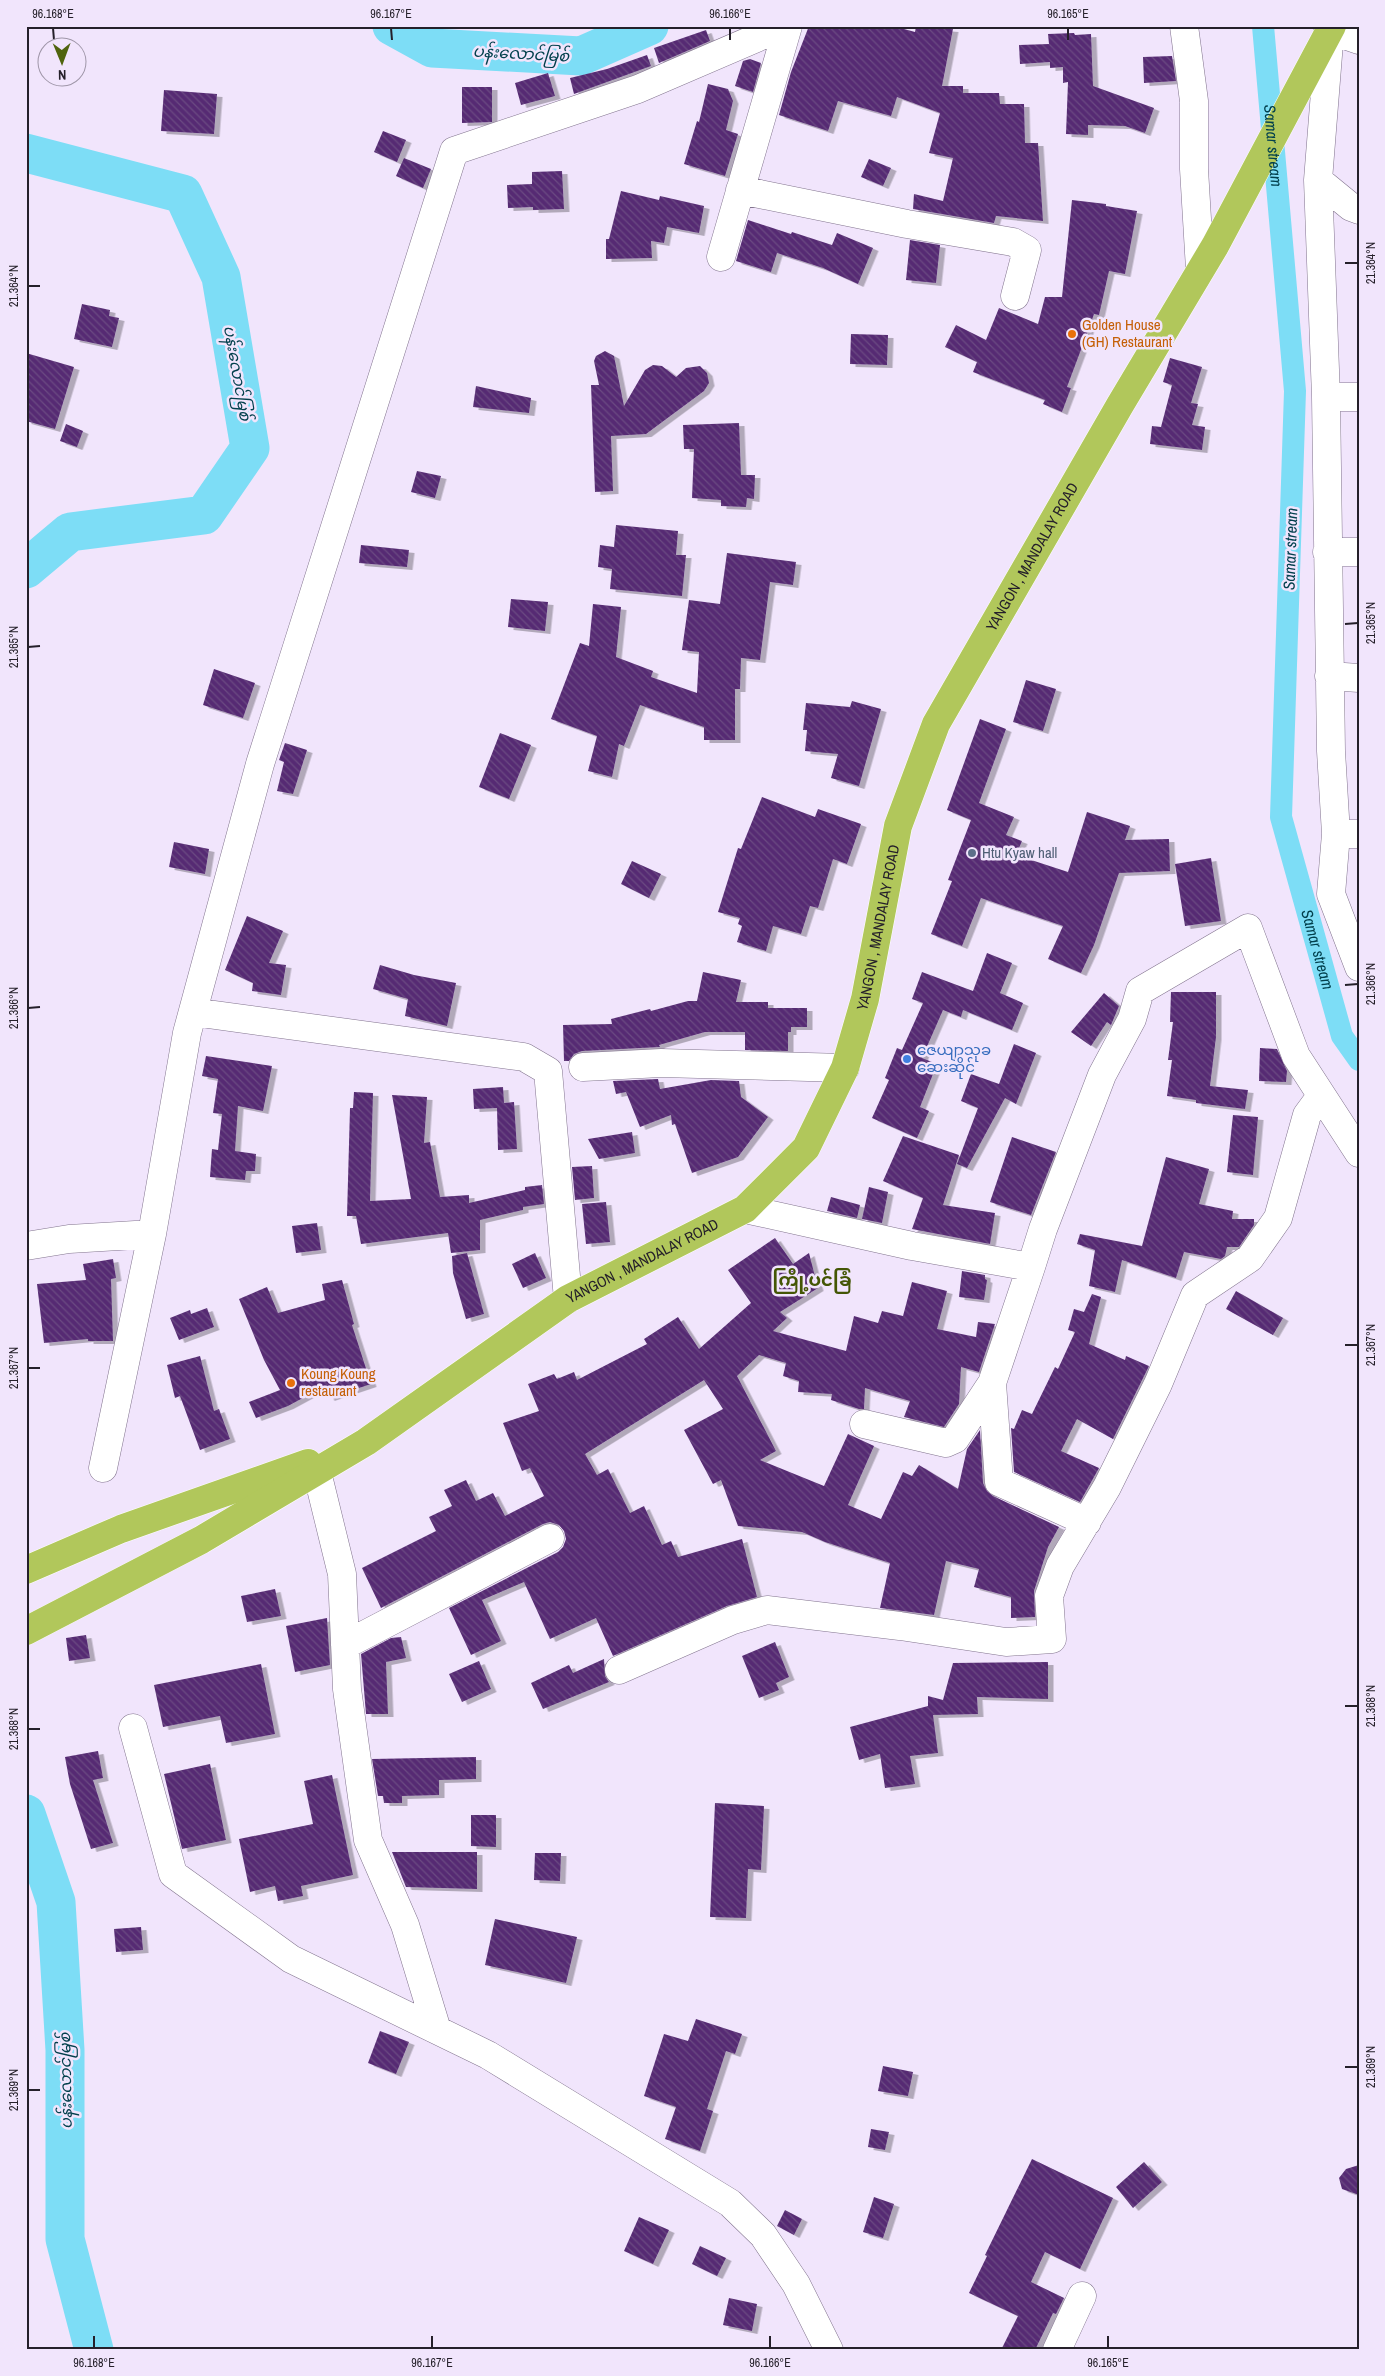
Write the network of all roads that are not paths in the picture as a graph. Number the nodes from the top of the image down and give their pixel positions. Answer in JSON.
{"nodes":[{"id":1,"x":784,"y":26,"type":"edge"},
{"id":2,"x":788,"y":26,"type":"edge"},
{"id":3,"x":1184,"y":26,"type":"edge"},
{"id":4,"x":1329,"y":28,"type":"edge"},
{"id":5,"x":1359,"y":40,"type":"edge"},
{"id":6,"x":1318,"y":180,"type":"junction"},
{"id":7,"x":740,"y":190,"type":"junction"},
{"id":8,"x":1359,"y":210,"type":"edge"},
{"id":9,"x":721,"y":258,"type":"dead end"},
{"id":10,"x":1200,"y":269,"type":"junction"},
{"id":11,"x":1015,"y":296,"type":"dead end"},
{"id":12,"x":1326,"y":397,"type":"junction"},
{"id":13,"x":1359,"y":398,"type":"edge"},
{"id":14,"x":1327,"y":552,"type":"junction"},
{"id":15,"x":1359,"y":552,"type":"edge"},
{"id":16,"x":1329,"y":676,"type":"junction"},
{"id":17,"x":1359,"y":678,"type":"edge"},
{"id":18,"x":1347,"y":834,"type":"edge"},
{"id":19,"x":1359,"y":967,"type":"edge"},
{"id":20,"x":193,"y":1012,"type":"junction"},
{"id":21,"x":583,"y":1067,"type":"dead end"},
{"id":22,"x":845,"y":1068,"type":"junction"},
{"id":23,"x":1321,"y":1096,"type":"junction"},
{"id":24,"x":1359,"y":1154,"type":"edge"},
{"id":25,"x":745,"y":1209,"type":"junction"},
{"id":26,"x":152,"y":1234,"type":"junction"},
{"id":27,"x":26,"y":1246,"type":"edge"},
{"id":28,"x":1031,"y":1267,"type":"junction"},
{"id":29,"x":568,"y":1299,"type":"junction"},
{"id":30,"x":992,"y":1383,"type":"junction"},
{"id":31,"x":864,"y":1424,"type":"dead end"},
{"id":32,"x":366,"y":1442,"type":"junction"},
{"id":33,"x":103,"y":1468,"type":"dead end"},
{"id":34,"x":317,"y":1472,"type":"junction"},
{"id":35,"x":1087,"y":1522,"type":"junction"},
{"id":36,"x":550,"y":1538,"type":"dead end"},
{"id":37,"x":26,"y":1570,"type":"edge"},
{"id":38,"x":26,"y":1631,"type":"edge"},
{"id":39,"x":345,"y":1645,"type":"junction"},
{"id":40,"x":619,"y":1670,"type":"dead end"},
{"id":41,"x":133,"y":1728,"type":"dead end"},
{"id":42,"x":437,"y":2030,"type":"junction"},
{"id":43,"x":1082,"y":2296,"type":"dead end"},
{"id":44,"x":829,"y":2350,"type":"edge"},
{"id":45,"x":1057,"y":2350,"type":"edge"}],
"edges":[{"from":1,"to":20,"type":"street"},
{"from":2,"to":7,"type":"street"},
{"from":3,"to":10,"type":"street"},
{"from":4,"to":5,"type":"street"},
{"from":4,"to":6,"type":"street"},
{"from":4,"to":10,"type":"highway","name":"YANGON , MANDALAY ROAD"},
{"from":6,"to":8,"type":"street"},
{"from":6,"to":12,"type":"street"},
{"from":7,"to":9,"type":"street"},
{"from":7,"to":11,"type":"street"},
{"from":10,"to":22,"type":"highway","name":"YANGON , MANDALAY ROAD"},
{"from":12,"to":13,"type":"street"},
{"from":12,"to":14,"type":"street"},
{"from":14,"to":15,"type":"street"},
{"from":14,"to":16,"type":"street"},
{"from":16,"to":17,"type":"street"},
{"from":16,"to":18,"type":"street"},
{"from":18,"to":19,"type":"street"},
{"from":20,"to":26,"type":"street"},
{"from":20,"to":29,"type":"street"},
{"from":21,"to":22,"type":"street"},
{"from":22,"to":25,"type":"highway","name":"YANGON , MANDALAY ROAD"},
{"from":23,"to":24,"type":"street"},
{"from":23,"to":28,"type":"street"},
{"from":23,"to":35,"type":"street"},
{"from":25,"to":28,"type":"street"},
{"from":25,"to":29,"type":"highway","name":"YANGON , MANDALAY ROAD"},
{"from":26,"to":27,"type":"street"},
{"from":26,"to":33,"type":"street"},
{"from":28,"to":30,"type":"street"},
{"from":29,"to":32,"type":"highway","name":"YANGON , MANDALAY ROAD"},
{"from":30,"to":31,"type":"street"},
{"from":30,"to":35,"type":"street"},
{"from":32,"to":34,"type":"highway"},
{"from":32,"to":37,"type":"highway"},
{"from":34,"to":38,"type":"highway"},
{"from":34,"to":39,"type":"street"},
{"from":35,"to":40,"type":"street"},
{"from":36,"to":39,"type":"street"},
{"from":39,"to":42,"type":"street"},
{"from":41,"to":42,"type":"street"},
{"from":42,"to":44,"type":"street"},
{"from":43,"to":45,"type":"street"}]}
